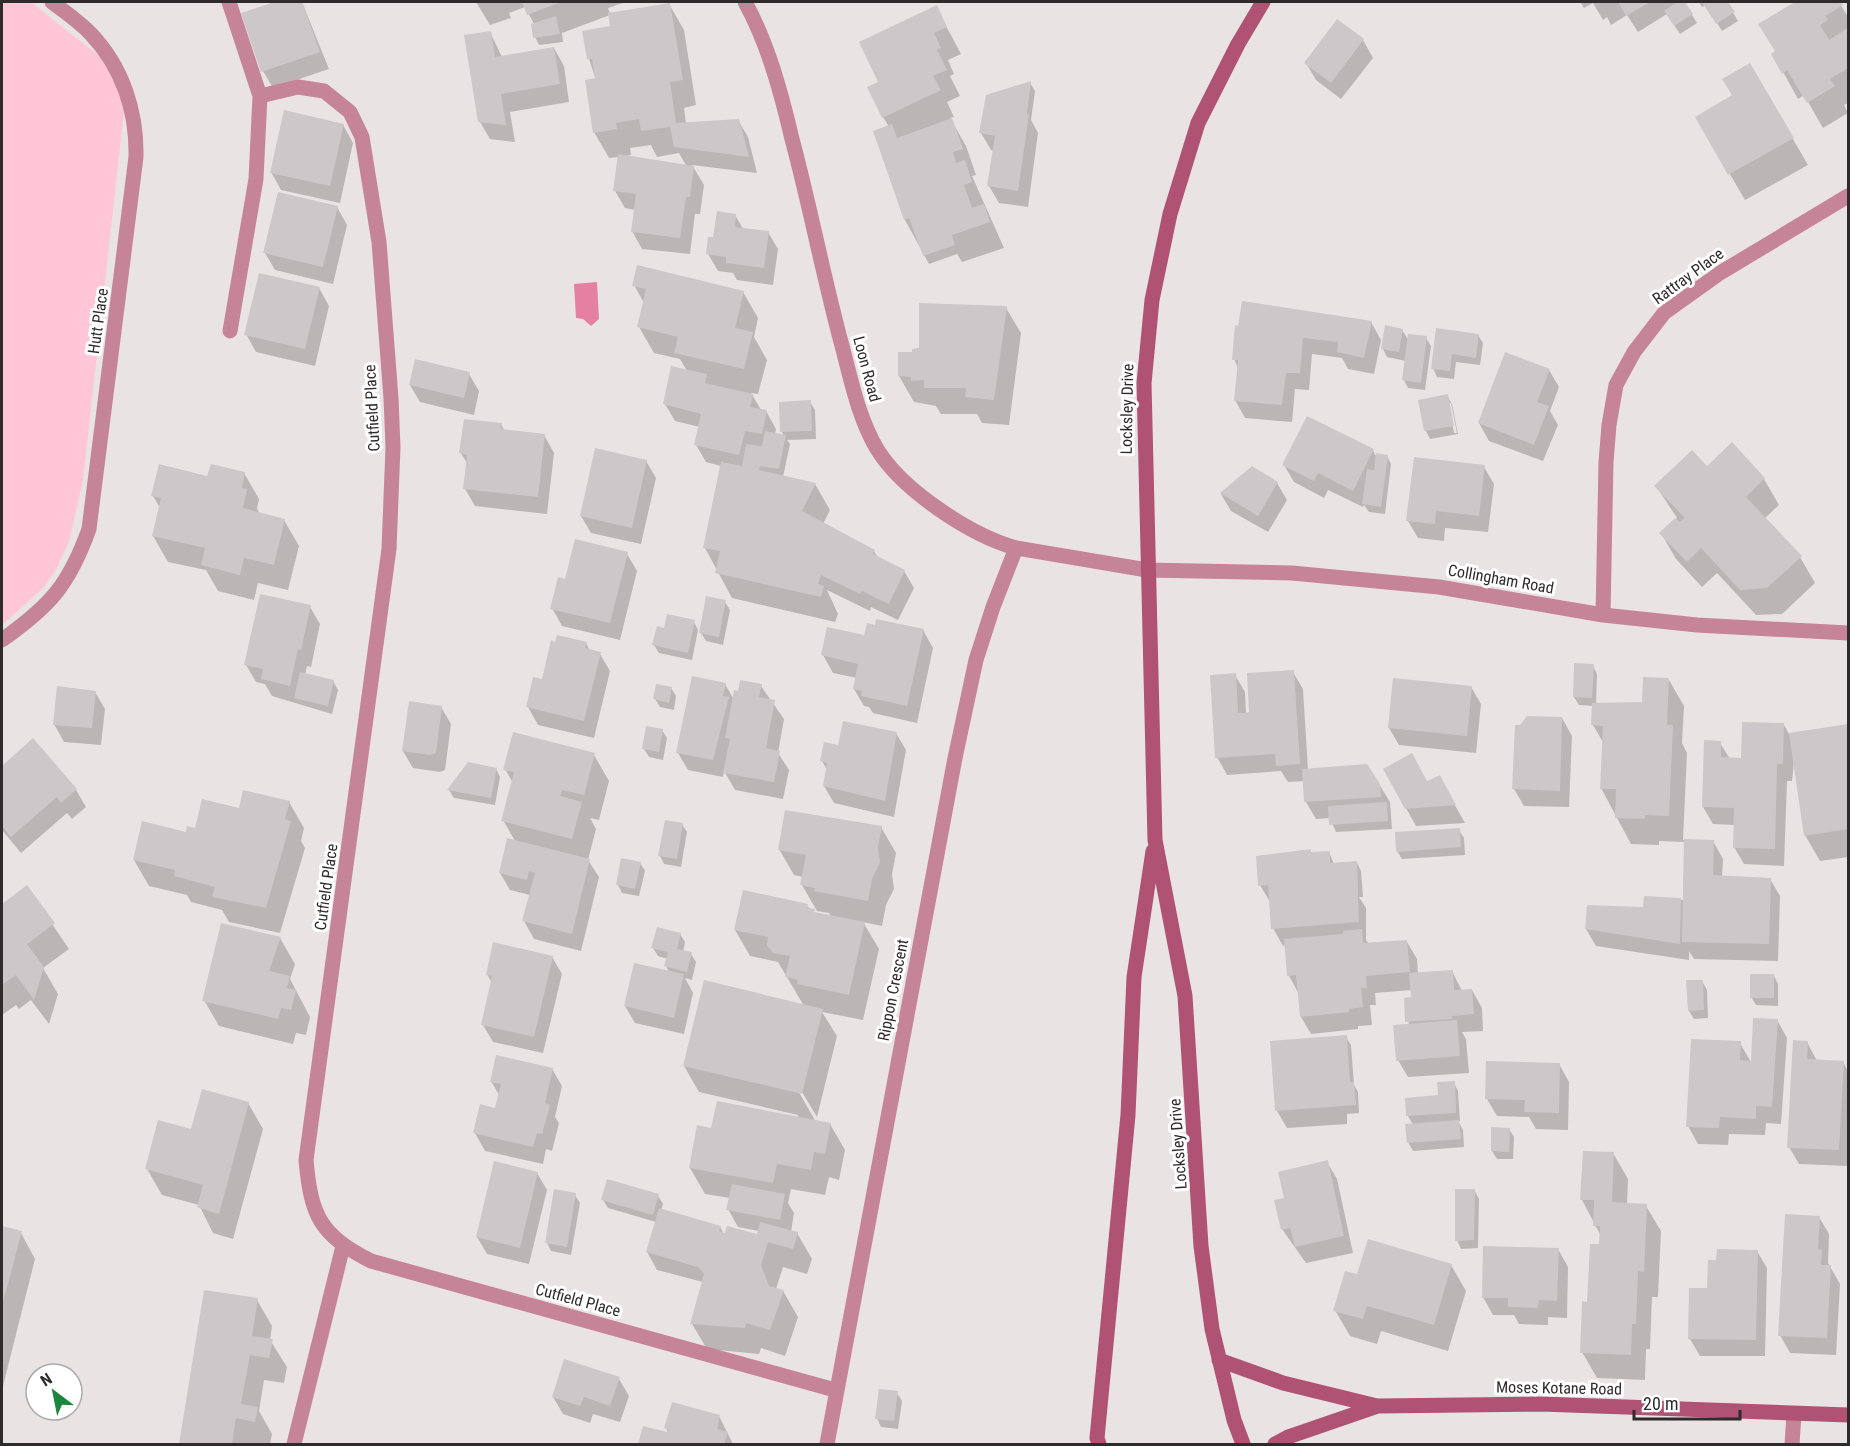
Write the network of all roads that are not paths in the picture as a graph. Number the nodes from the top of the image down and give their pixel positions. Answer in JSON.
{"nodes":[{"id":1,"x":52,"y":2,"type":"edge"},
{"id":2,"x":229,"y":2,"type":"edge"},
{"id":3,"x":746,"y":2,"type":"edge"},
{"id":4,"x":1263,"y":2,"type":"edge"},
{"id":5,"x":260,"y":96,"type":"junction"},
{"id":6,"x":1848,"y":196,"type":"edge"},
{"id":7,"x":230,"y":331,"type":"dead end"},
{"id":8,"x":1016,"y":548,"type":"junction"},
{"id":9,"x":1147,"y":570,"type":"junction"},
{"id":10,"x":1603,"y":615,"type":"junction"},
{"id":11,"x":1848,"y":633,"type":"edge"},
{"id":12,"x":2,"y":640,"type":"edge"},
{"id":13,"x":1155,"y":840,"type":"junction"},
{"id":14,"x":343,"y":1246,"type":"junction"},
{"id":15,"x":1219,"y":1360,"type":"junction"},
{"id":16,"x":835,"y":1390,"type":"junction"},
{"id":17,"x":1378,"y":1406,"type":"junction"},
{"id":18,"x":1794,"y":1414,"type":"junction"},
{"id":19,"x":1848,"y":1415,"type":"edge"},
{"id":20,"x":1097,"y":1442,"type":"edge"},
{"id":21,"x":294,"y":1444,"type":"edge"},
{"id":22,"x":827,"y":1444,"type":"edge"},
{"id":23,"x":1243,"y":1444,"type":"edge"},
{"id":24,"x":1275,"y":1444,"type":"edge"},
{"id":25,"x":1792,"y":1444,"type":"edge"}],
"edges":[{"from":1,"to":12,"type":"street","name":"Hutt Place"},
{"from":2,"to":5,"type":"street"},
{"from":3,"to":8,"type":"street","name":"Loon Road"},
{"from":4,"to":9,"type":"street","name":"Locksley Drive"},
{"from":5,"to":7,"type":"street"},
{"from":5,"to":14,"type":"street","name":"Cutfield Place"},
{"from":6,"to":10,"type":"street","name":"Rattray Place"},
{"from":8,"to":9,"type":"street","name":"Loon Road"},
{"from":8,"to":16,"type":"street","name":"Rippon Crescent"},
{"from":9,"to":10,"type":"street","name":"Collingham Road"},
{"from":9,"to":13,"type":"street","name":"Locksley Drive"},
{"from":10,"to":11,"type":"street","name":"Collingham Road"},
{"from":13,"to":15,"type":"street","name":"Locksley Drive"},
{"from":13,"to":20,"type":"street","name":"Locksley Drive"},
{"from":14,"to":16,"type":"street","name":"Cutfield Place"},
{"from":14,"to":21,"type":"street"},
{"from":15,"to":17,"type":"street"},
{"from":15,"to":23,"type":"street","name":"Locksley Drive"},
{"from":16,"to":22,"type":"street","name":"Rippon Crescent"},
{"from":17,"to":18,"type":"street","name":"Moses Kotane Road"},
{"from":17,"to":24,"type":"street","name":"Moses Kotane Road"},
{"from":18,"to":19,"type":"street","name":"Moses Kotane Road"},
{"from":18,"to":25,"type":"street"}]}
